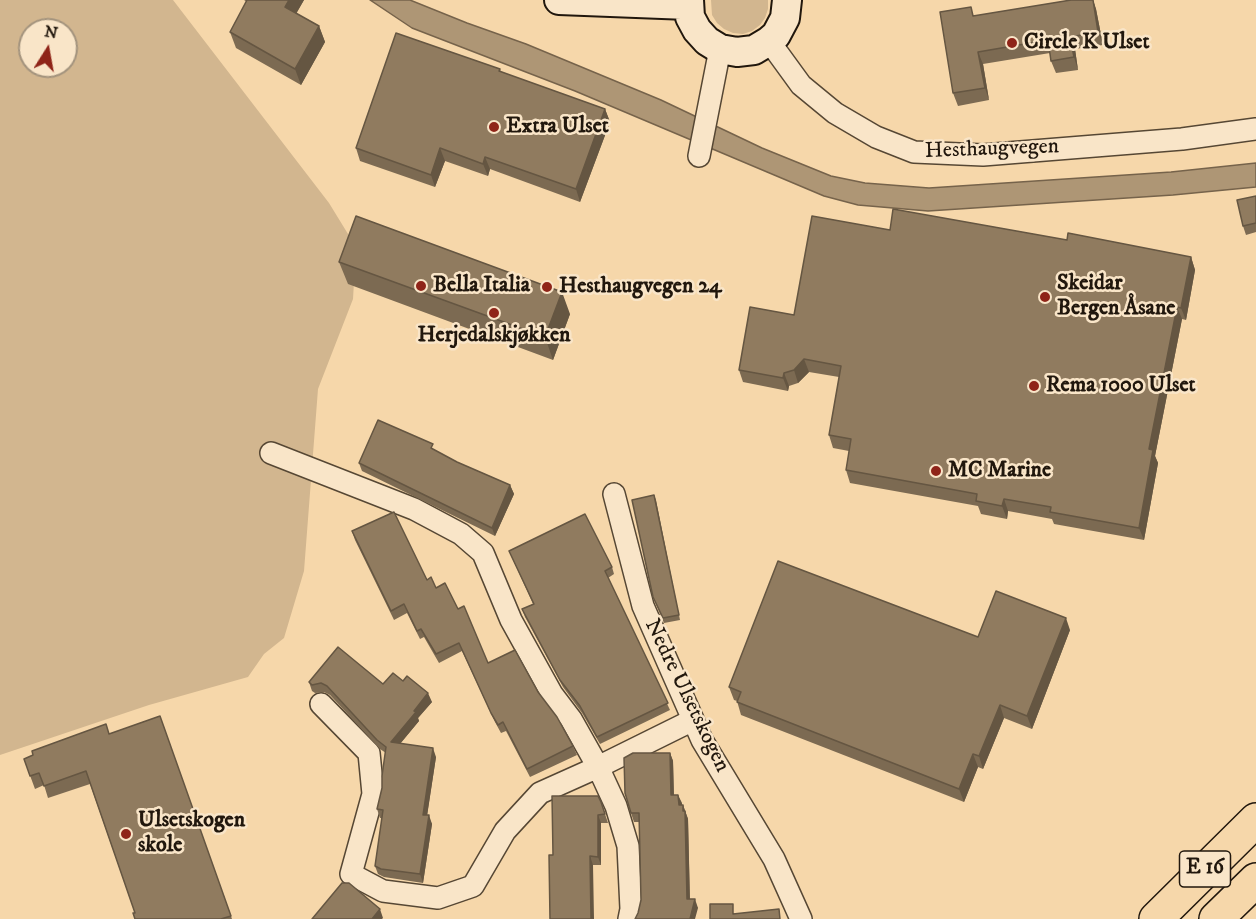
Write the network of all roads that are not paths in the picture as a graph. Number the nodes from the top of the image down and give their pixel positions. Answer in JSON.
{"nodes":[{"id":1,"x":559,"y":0,"type":"edge"},
{"id":2,"x":787,"y":0,"type":"edge"},
{"id":3,"x":688,"y":3,"type":"edge"},
{"id":4,"x":769,"y":41,"type":"junction"},
{"id":5,"x":720,"y":49,"type":"junction"},
{"id":6,"x":1256,"y":129,"type":"edge"},
{"id":7,"x":699,"y":156,"type":"dead end"},
{"id":8,"x":271,"y":453,"type":"dead end"},
{"id":9,"x":614,"y":494,"type":"dead end"},
{"id":10,"x":321,"y":704,"type":"dead end"},
{"id":11,"x":693,"y":720,"type":"junction"},
{"id":12,"x":598,"y":767,"type":"junction"},
{"id":13,"x":1256,"y":820,"type":"edge"},
{"id":14,"x":1256,"y":880,"type":"edge"},
{"id":15,"x":629,"y":919,"type":"edge"},
{"id":16,"x":801,"y":919,"type":"edge"},
{"id":17,"x":1156,"y":919,"type":"edge"},
{"id":18,"x":1216,"y":919,"type":"edge"}],
"edges":[{"from":1,"to":3,"type":"main road"},
{"from":2,"to":4,"type":"main road"},
{"from":3,"to":5,"type":"main road"},
{"from":4,"to":5,"type":"main road"},
{"from":4,"to":6,"type":"street","name":"Hesthaugvegen"},
{"from":5,"to":7,"type":"street"},
{"from":8,"to":12,"type":"street"},
{"from":9,"to":11,"type":"street","name":"Nedre Ulsetskogen"},
{"from":10,"to":12,"type":"street"},
{"from":11,"to":12,"type":"street"},
{"from":11,"to":16,"type":"street","name":"Nedre Ulsetskogen"},
{"from":12,"to":15,"type":"street"},
{"from":13,"to":17,"type":"highway","number":"E 16"},
{"from":14,"to":18,"type":"highway","number":"E 16"}]}
